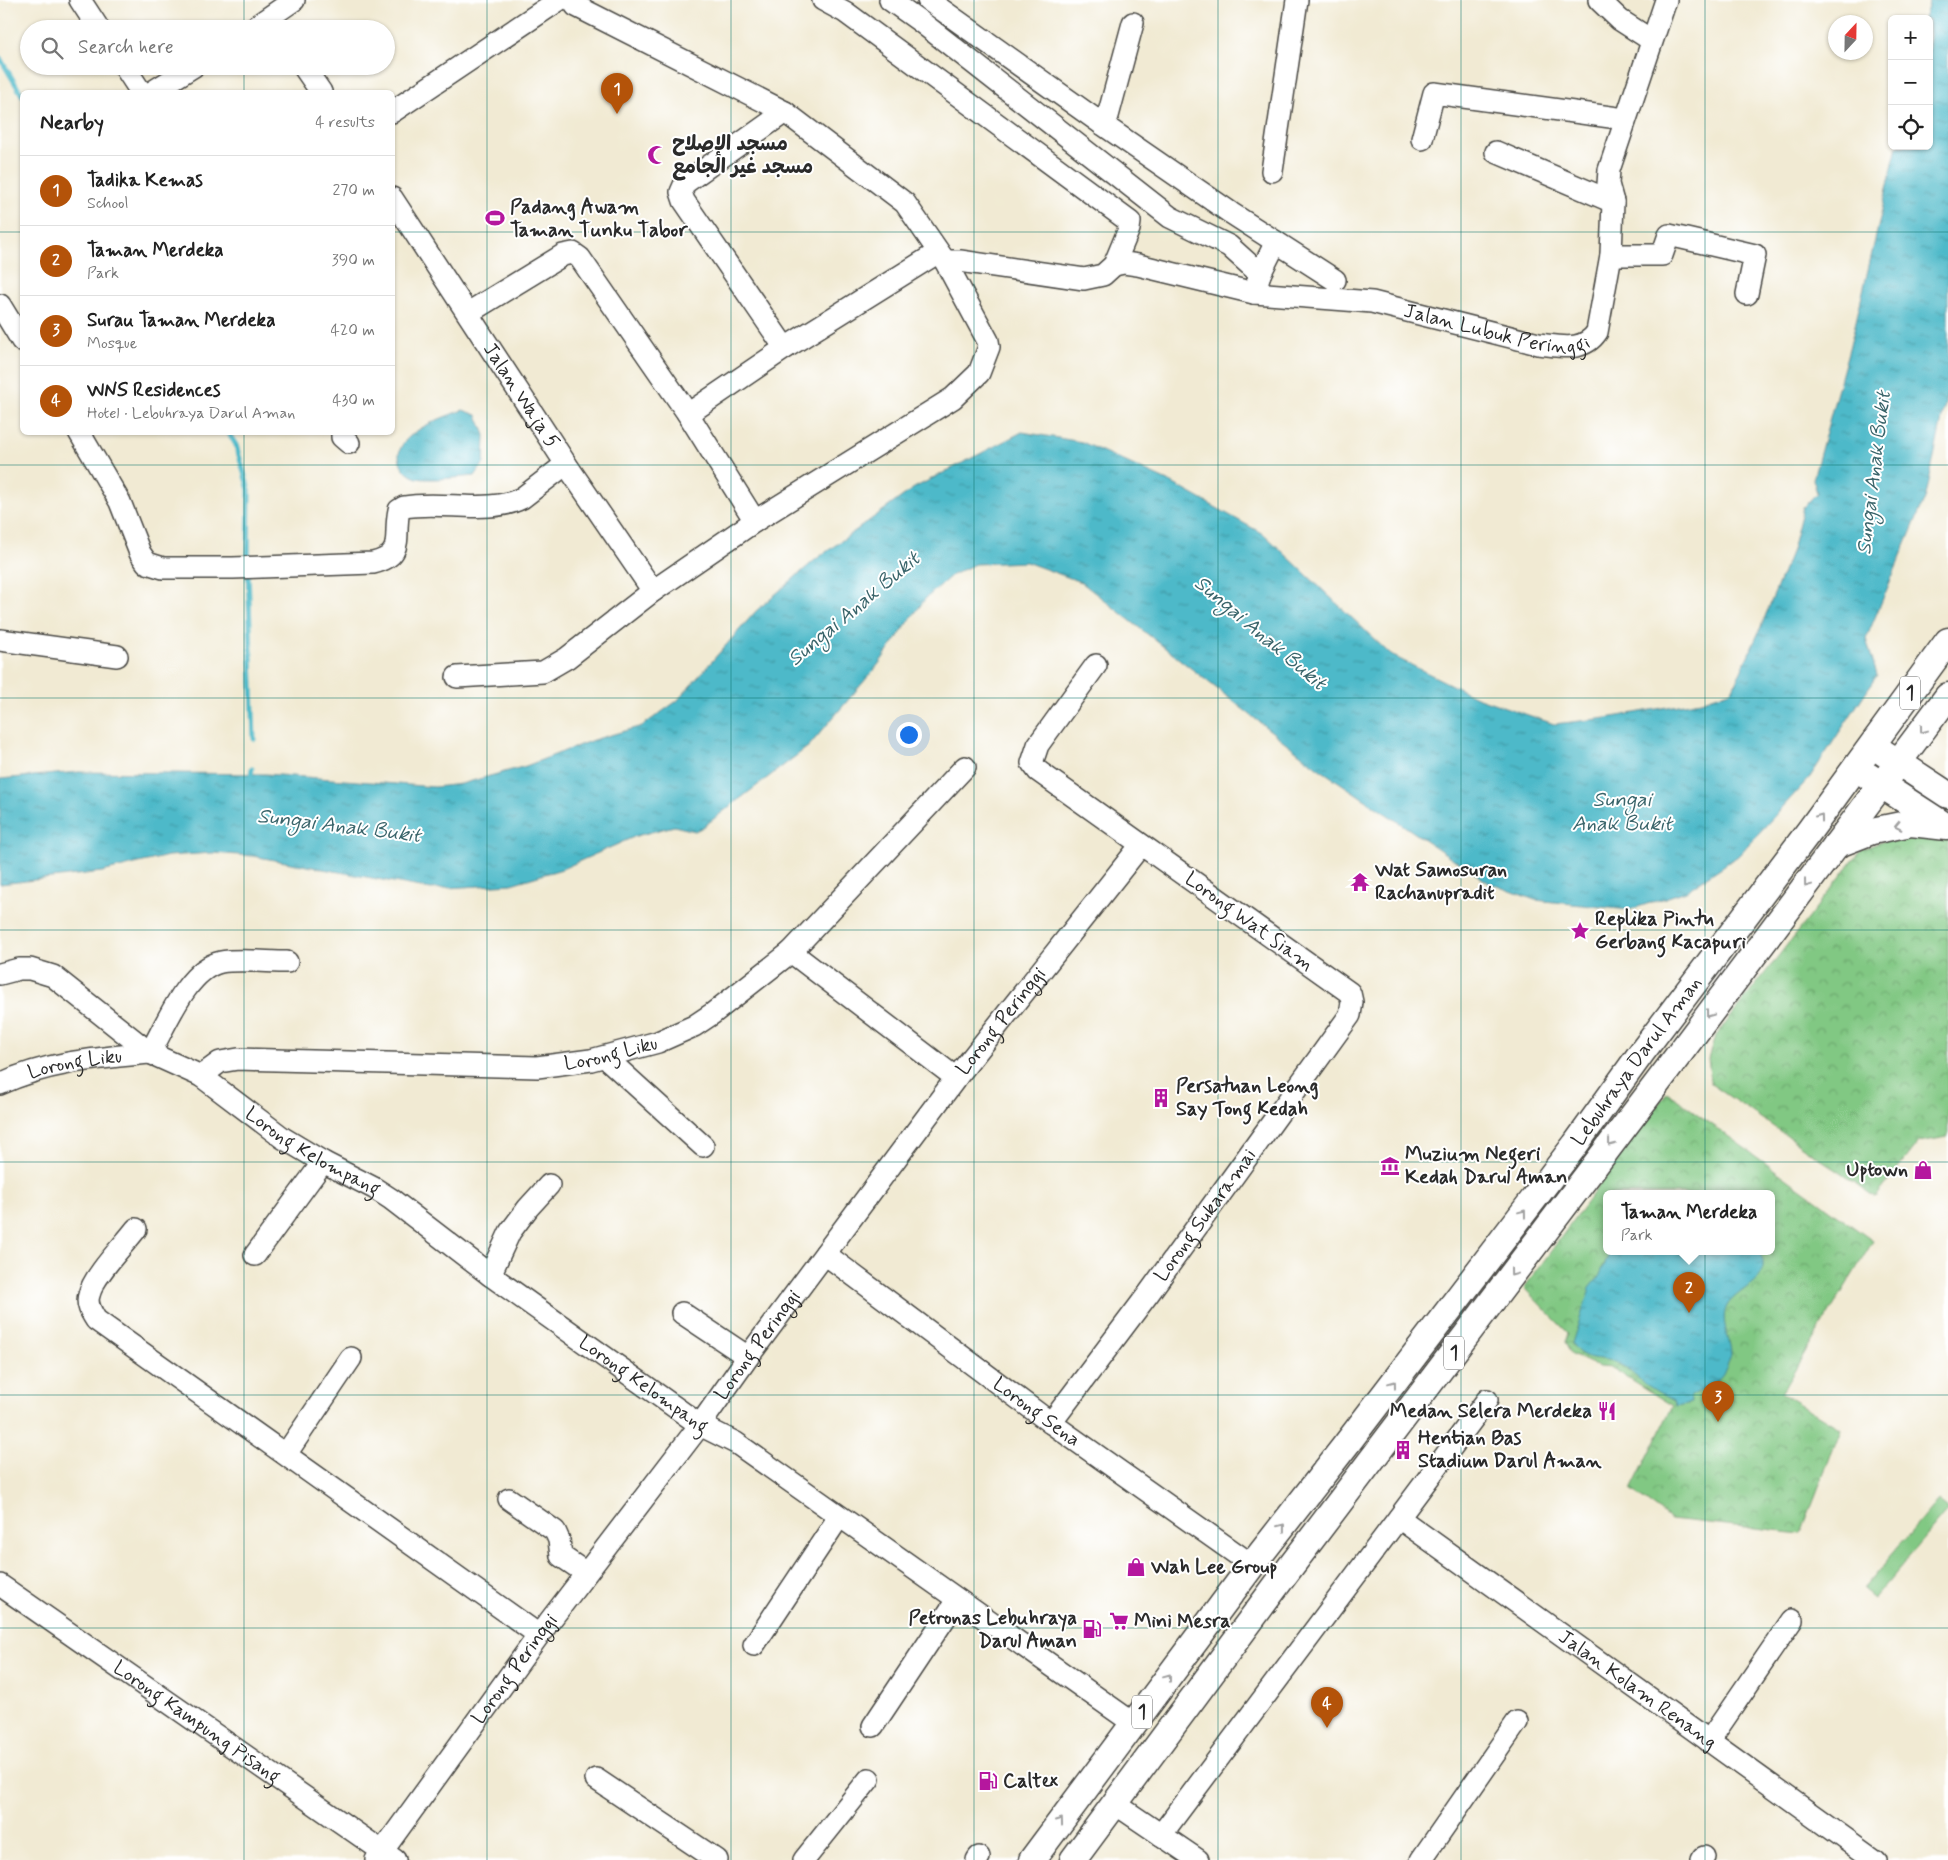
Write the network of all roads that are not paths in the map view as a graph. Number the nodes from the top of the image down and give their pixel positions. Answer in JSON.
{"nodes":[{"id":1,"x":80,"y":0,"type":"edge"},
{"id":2,"x":294,"y":0,"type":"edge"},
{"id":3,"x":559,"y":0,"type":"edge"},
{"id":4,"x":572,"y":0,"type":"edge"},
{"id":5,"x":823,"y":0,"type":"edge"},
{"id":6,"x":890,"y":0,"type":"edge"},
{"id":7,"x":1298,"y":0,"type":"edge"},
{"id":8,"x":1599,"y":0,"type":"edge"},
{"id":9,"x":1666,"y":0,"type":"edge"},
{"id":10,"x":932,"y":1,"type":"edge"},
{"id":11,"x":93,"y":20,"type":"edge"},
{"id":12,"x":277,"y":20,"type":"edge"},
{"id":13,"x":920,"y":22,"type":"junction"},
{"id":14,"x":1133,"y":23,"type":"dead end"},
{"id":15,"x":1651,"y":40,"type":"junction"},
{"id":16,"x":130,"y":75,"type":"edge"},
{"id":17,"x":179,"y":75,"type":"edge"},
{"id":18,"x":309,"y":75,"type":"edge"},
{"id":19,"x":140,"y":90,"type":"edge"},
{"id":20,"x":155,"y":90,"type":"edge"},
{"id":21,"x":320,"y":90,"type":"edge"},
{"id":22,"x":395,"y":110,"type":"edge"},
{"id":23,"x":785,"y":112,"type":"junction"},
{"id":24,"x":1625,"y":118,"type":"junction"},
{"id":25,"x":1102,"y":124,"type":"junction"},
{"id":26,"x":1422,"y":139,"type":"dead end"},
{"id":27,"x":1496,"y":152,"type":"dead end"},
{"id":28,"x":1272,"y":171,"type":"dead end"},
{"id":29,"x":1613,"y":202,"type":"junction"},
{"id":30,"x":395,"y":203,"type":"edge"},
{"id":31,"x":1170,"y":217,"type":"junction"},
{"id":32,"x":1130,"y":222,"type":"junction"},
{"id":33,"x":1276,"y":242,"type":"junction"},
{"id":34,"x":1611,"y":255,"type":"junction"},
{"id":35,"x":941,"y":257,"type":"junction"},
{"id":36,"x":1114,"y":265,"type":"junction"},
{"id":37,"x":1335,"y":280,"type":"dead end"},
{"id":38,"x":1257,"y":283,"type":"junction"},
{"id":39,"x":1747,"y":294,"type":"dead end"},
{"id":40,"x":0,"y":305,"type":"edge"},
{"id":41,"x":468,"y":313,"type":"junction"},
{"id":42,"x":20,"y":339,"type":"edge"},
{"id":43,"x":785,"y":348,"type":"junction"},
{"id":44,"x":688,"y":414,"type":"junction"},
{"id":45,"x":81,"y":435,"type":"edge"},
{"id":46,"x":566,"y":464,"type":"junction"},
{"id":47,"x":756,"y":521,"type":"junction"},
{"id":48,"x":653,"y":591,"type":"junction"},
{"id":49,"x":0,"y":640,"type":"edge"},
{"id":50,"x":1948,"y":641,"type":"edge"},
{"id":51,"x":117,"y":656,"type":"dead end"},
{"id":52,"x":1096,"y":665,"type":"dead end"},
{"id":53,"x":457,"y":677,"type":"dead end"},
{"id":54,"x":1948,"y":696,"type":"edge"},
{"id":55,"x":1872,"y":745,"type":"junction"},
{"id":56,"x":1898,"y":764,"type":"junction"},
{"id":57,"x":965,"y":767,"type":"dead end"},
{"id":58,"x":1855,"y":768,"type":"junction"},
{"id":59,"x":1882,"y":785,"type":"junction"},
{"id":60,"x":1948,"y":795,"type":"edge"},
{"id":61,"x":1947,"y":827,"type":"edge"},
{"id":62,"x":1141,"y":844,"type":"junction"},
{"id":63,"x":1836,"y":845,"type":"junction"},
{"id":64,"x":791,"y":952,"type":"junction"},
{"id":65,"x":287,"y":962,"type":"dead end"},
{"id":66,"x":0,"y":974,"type":"edge"},
{"id":67,"x":1352,"y":1002,"type":"joint"},
{"id":68,"x":150,"y":1053,"type":"junction"},
{"id":69,"x":604,"y":1057,"type":"junction"},
{"id":70,"x":201,"y":1076,"type":"junction"},
{"id":71,"x":956,"y":1078,"type":"junction"},
{"id":72,"x":0,"y":1084,"type":"edge"},
{"id":73,"x":703,"y":1146,"type":"dead end"},
{"id":74,"x":323,"y":1162,"type":"junction"},
{"id":75,"x":549,"y":1185,"type":"dead end"},
{"id":76,"x":136,"y":1229,"type":"dead end"},
{"id":77,"x":825,"y":1254,"type":"junction"},
{"id":78,"x":255,"y":1255,"type":"dead end"},
{"id":79,"x":490,"y":1275,"type":"junction"},
{"id":80,"x":682,"y":1313,"type":"dead end"},
{"id":81,"x":748,"y":1357,"type":"junction"},
{"id":82,"x":351,"y":1358,"type":"dead end"},
{"id":83,"x":1487,"y":1400,"type":"dead end"},
{"id":84,"x":1051,"y":1423,"type":"junction"},
{"id":85,"x":700,"y":1425,"type":"junction"},
{"id":86,"x":286,"y":1454,"type":"junction"},
{"id":87,"x":509,"y":1499,"type":"dead end"},
{"id":88,"x":839,"y":1517,"type":"junction"},
{"id":89,"x":1399,"y":1518,"type":"junction"},
{"id":90,"x":1252,"y":1565,"type":"junction"},
{"id":91,"x":586,"y":1573,"type":"junction"},
{"id":92,"x":0,"y":1585,"type":"edge"},
{"id":93,"x":957,"y":1600,"type":"junction"},
{"id":94,"x":1792,"y":1620,"type":"dead end"},
{"id":95,"x":539,"y":1636,"type":"junction"},
{"id":96,"x":754,"y":1645,"type":"dead end"},
{"id":97,"x":1517,"y":1722,"type":"dead end"},
{"id":98,"x":1133,"y":1723,"type":"junction"},
{"id":99,"x":873,"y":1726,"type":"dead end"},
{"id":100,"x":1709,"y":1741,"type":"junction"},
{"id":101,"x":596,"y":1779,"type":"dead end"},
{"id":102,"x":869,"y":1779,"type":"dead end"},
{"id":103,"x":1114,"y":1803,"type":"junction"},
{"id":104,"x":1162,"y":1835,"type":"junction"},
{"id":105,"x":384,"y":1857,"type":"edge"},
{"id":106,"x":717,"y":1860,"type":"edge"},
{"id":107,"x":804,"y":1860,"type":"edge"},
{"id":108,"x":1032,"y":1860,"type":"edge"},
{"id":109,"x":1073,"y":1860,"type":"edge"},
{"id":110,"x":1198,"y":1860,"type":"edge"},
{"id":111,"x":1421,"y":1860,"type":"edge"},
{"id":112,"x":1875,"y":1860,"type":"edge"}],
"edges":[{"from":1,"to":11,"type":"street"},
{"from":2,"to":12,"type":"street"},
{"from":3,"to":22,"type":"street"},
{"from":4,"to":23,"type":"street"},
{"from":5,"to":32,"type":"street"},
{"from":6,"to":13,"type":"street"},
{"from":7,"to":28,"type":"street"},
{"from":8,"to":15,"type":"street"},
{"from":9,"to":15,"type":"street","name":"Jalan Lubuk Peringgi"},
{"from":10,"to":13,"type":"street"},
{"from":10,"to":25,"type":"street"},
{"from":13,"to":31,"type":"street"},
{"from":14,"to":25,"type":"street"},
{"from":15,"to":24,"type":"street","name":"Jalan Lubuk Peringgi"},
{"from":16,"to":19,"type":"street"},
{"from":17,"to":20,"type":"street"},
{"from":18,"to":21,"type":"street"},
{"from":23,"to":35,"type":"street"},
{"from":23,"to":43,"type":"street"},
{"from":24,"to":26,"type":"street"},
{"from":24,"to":29,"type":"street","name":"Jalan Lubuk Peringgi"},
{"from":25,"to":33,"type":"street"},
{"from":27,"to":29,"type":"street"},
{"from":29,"to":34,"type":"street","name":"Jalan Lubuk Peringgi"},
{"from":30,"to":41,"type":"street","name":"Jalan Waja 5"},
{"from":31,"to":32,"type":"street"},
{"from":31,"to":38,"type":"street"},
{"from":32,"to":36,"type":"street"},
{"from":33,"to":37,"type":"street"},
{"from":33,"to":38,"type":"street"},
{"from":34,"to":38,"type":"street","name":"Jalan Lubuk Peringgi"},
{"from":34,"to":39,"type":"street"},
{"from":35,"to":36,"type":"street"},
{"from":35,"to":43,"type":"street"},
{"from":35,"to":47,"type":"street"},
{"from":36,"to":38,"type":"street","name":"Jalan Lubuk Peringgi"},
{"from":40,"to":42,"type":"street"},
{"from":41,"to":44,"type":"street"},
{"from":41,"to":46,"type":"street","name":"Jalan Waja 5"},
{"from":43,"to":44,"type":"street"},
{"from":44,"to":47,"type":"street"},
{"from":45,"to":46,"type":"street"},
{"from":46,"to":48,"type":"street","name":"Jalan Waja 5"},
{"from":47,"to":48,"type":"street"},
{"from":48,"to":53,"type":"street"},
{"from":49,"to":51,"type":"street"},
{"from":50,"to":55,"type":"main road","name":"Lebuhraya Darul Aman","number":"1"},
{"from":52,"to":62,"type":"street","name":"Lorong Wat Siam"},
{"from":54,"to":56,"type":"main road","name":"Lebuhraya Darul Aman","number":"1","one_way":true},
{"from":55,"to":56,"type":"main road"},
{"from":55,"to":58,"type":"main road","name":"Lebuhraya Darul Aman","number":"1"},
{"from":56,"to":59,"type":"main road","name":"Lebuhraya Darul Aman","number":"1"},
{"from":56,"to":60,"type":"main road"},
{"from":57,"to":64,"type":"street","name":"Lorong Liku"},
{"from":58,"to":59,"type":"main road"},
{"from":90,"to":58,"type":"main road","name":"Lebuhraya Darul Aman","number":"1","one_way":true},
{"from":59,"to":61,"type":"main road"},
{"from":59,"to":63,"type":"main road","name":"Lebuhraya Darul Aman","number":"1"},
{"from":61,"to":63,"type":"main road","one_way":true},
{"from":62,"to":67,"type":"street","name":"Lorong Wat Siam"},
{"from":62,"to":71,"type":"street","name":"Lorong Peringgi"},
{"from":63,"to":103,"type":"main road","name":"Lebuhraya Darul Aman","number":"1","one_way":true},
{"from":64,"to":69,"type":"street","name":"Lorong Liku"},
{"from":64,"to":71,"type":"street"},
{"from":65,"to":68,"type":"street"},
{"from":66,"to":68,"type":"street","name":"Lorong Kelompang"},
{"from":67,"to":84,"type":"street","name":"Lorong Sukaramai"},
{"from":68,"to":70,"type":"street","name":"Lorong Kelompang"},
{"from":68,"to":72,"type":"street","name":"Lorong Liku"},
{"from":69,"to":70,"type":"street","name":"Lorong Liku"},
{"from":69,"to":73,"type":"street"},
{"from":70,"to":74,"type":"street","name":"Lorong Kelompang"},
{"from":71,"to":77,"type":"street","name":"Lorong Peringgi"},
{"from":74,"to":78,"type":"street"},
{"from":74,"to":79,"type":"street","name":"Lorong Kelompang"},
{"from":75,"to":79,"type":"street"},
{"from":76,"to":86,"type":"street"},
{"from":77,"to":81,"type":"street","name":"Lorong Peringgi"},
{"from":77,"to":84,"type":"street","name":"Lorong Sena"},
{"from":79,"to":85,"type":"street","name":"Lorong Kelompang"},
{"from":80,"to":81,"type":"street"},
{"from":81,"to":85,"type":"street","name":"Lorong Peringgi"},
{"from":82,"to":86,"type":"street"},
{"from":83,"to":89,"type":"street"},
{"from":84,"to":90,"type":"street","name":"Lorong Sena"},
{"from":85,"to":88,"type":"street","name":"Lorong Kelompang"},
{"from":85,"to":91,"type":"street","name":"Lorong Peringgi"},
{"from":86,"to":95,"type":"street"},
{"from":87,"to":91,"type":"street"},
{"from":88,"to":93,"type":"street","name":"Lorong Kelompang"},
{"from":88,"to":96,"type":"street"},
{"from":89,"to":100,"type":"street","name":"Jalan Kolam Renang"},
{"from":89,"to":104,"type":"street"},
{"from":98,"to":90,"type":"main road","name":"Lebuhraya Darul Aman","number":"1","one_way":true},
{"from":91,"to":95,"type":"street","name":"Lorong Peringgi"},
{"from":92,"to":105,"type":"street","name":"Lorong Kampung Pisang"},
{"from":93,"to":98,"type":"street","name":"Lorong Kelompang"},
{"from":93,"to":99,"type":"street"},
{"from":94,"to":100,"type":"street"},
{"from":95,"to":105,"type":"street","name":"Lorong Peringgi"},
{"from":97,"to":111,"type":"street"},
{"from":108,"to":98,"type":"main road","name":"Lebuhraya Darul Aman","number":"1","one_way":true},
{"from":100,"to":112,"type":"street","name":"Jalan Kolam Renang"},
{"from":101,"to":106,"type":"street"},
{"from":102,"to":107,"type":"street"},
{"from":103,"to":104,"type":"street"},
{"from":103,"to":109,"type":"main road","name":"Lebuhraya Darul Aman","number":"1"},
{"from":104,"to":110,"type":"street"}]}
